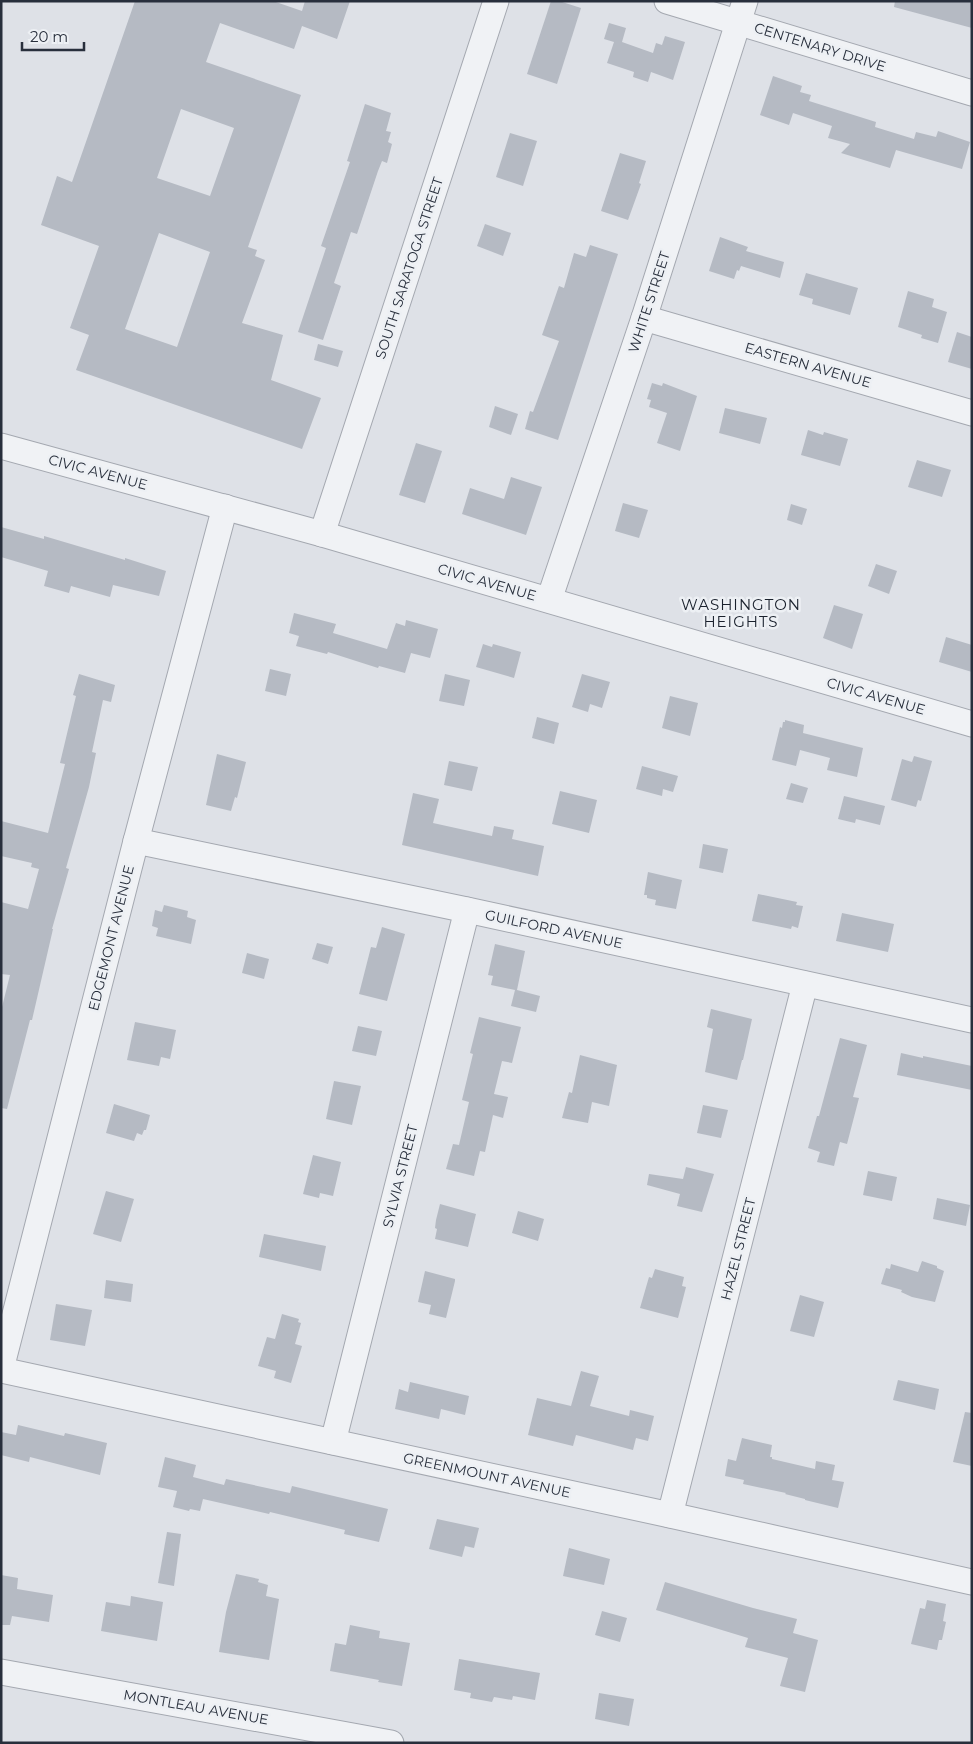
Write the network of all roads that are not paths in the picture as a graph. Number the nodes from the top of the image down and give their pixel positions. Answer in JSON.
{"nodes":[{"id":1,"x":496,"y":1,"type":"edge"},
{"id":2,"x":667,"y":1,"type":"edge"},
{"id":3,"x":742,"y":12,"type":"edge"},
{"id":4,"x":972,"y":93,"type":"edge"},
{"id":5,"x":644,"y":318,"type":"junction"},
{"id":6,"x":972,"y":413,"type":"edge"},
{"id":7,"x":1,"y":446,"type":"edge"},
{"id":8,"x":225,"y":507,"type":"junction"},
{"id":9,"x":322,"y":534,"type":"junction"},
{"id":10,"x":549,"y":600,"type":"junction"},
{"id":11,"x":972,"y":724,"type":"edge"},
{"id":12,"x":136,"y":841,"type":"junction"},
{"id":13,"x":467,"y":910,"type":"junction"},
{"id":14,"x":805,"y":984,"type":"junction"},
{"id":15,"x":972,"y":1020,"type":"edge"},
{"id":16,"x":1,"y":1370,"type":"edge"},
{"id":17,"x":333,"y":1442,"type":"junction"},
{"id":18,"x":670,"y":1514,"type":"junction"},
{"id":19,"x":972,"y":1582,"type":"edge"},
{"id":20,"x":1,"y":1672,"type":"edge"},
{"id":21,"x":391,"y":1743,"type":"edge"}],
"edges":[{"from":1,"to":9,"type":"street","name":"SOUTH SARATOGA STREET"},
{"from":2,"to":3,"type":"street","name":"CENTENARY DRIVE"},
{"from":3,"to":4,"type":"street","name":"CENTENARY DRIVE"},
{"from":3,"to":5,"type":"street","name":"WHITE STREET"},
{"from":5,"to":6,"type":"street","name":"EASTERN AVENUE"},
{"from":5,"to":10,"type":"street","name":"WHITE STREET"},
{"from":7,"to":8,"type":"street","name":"CIVIC AVENUE"},
{"from":8,"to":9,"type":"street","name":"CIVIC AVENUE"},
{"from":8,"to":12,"type":"street","name":"EDGEMONT AVENUE"},
{"from":9,"to":10,"type":"street","name":"CIVIC AVENUE"},
{"from":10,"to":11,"type":"street","name":"CIVIC AVENUE"},
{"from":12,"to":13,"type":"street","name":"GUILFORD AVENUE"},
{"from":12,"to":16,"type":"street","name":"EDGEMONT AVENUE"},
{"from":13,"to":14,"type":"street","name":"GUILFORD AVENUE"},
{"from":13,"to":17,"type":"street","name":"SYLVIA STREET"},
{"from":14,"to":15,"type":"street","name":"GUILFORD AVENUE"},
{"from":14,"to":18,"type":"street","name":"HAZEL STREET"},
{"from":16,"to":17,"type":"street","name":"GREENMOUNT AVENUE"},
{"from":17,"to":18,"type":"street","name":"GREENMOUNT AVENUE"},
{"from":18,"to":19,"type":"street","name":"GREENMOUNT AVENUE"},
{"from":20,"to":21,"type":"street","name":"MONTLEAU AVENUE"}]}
